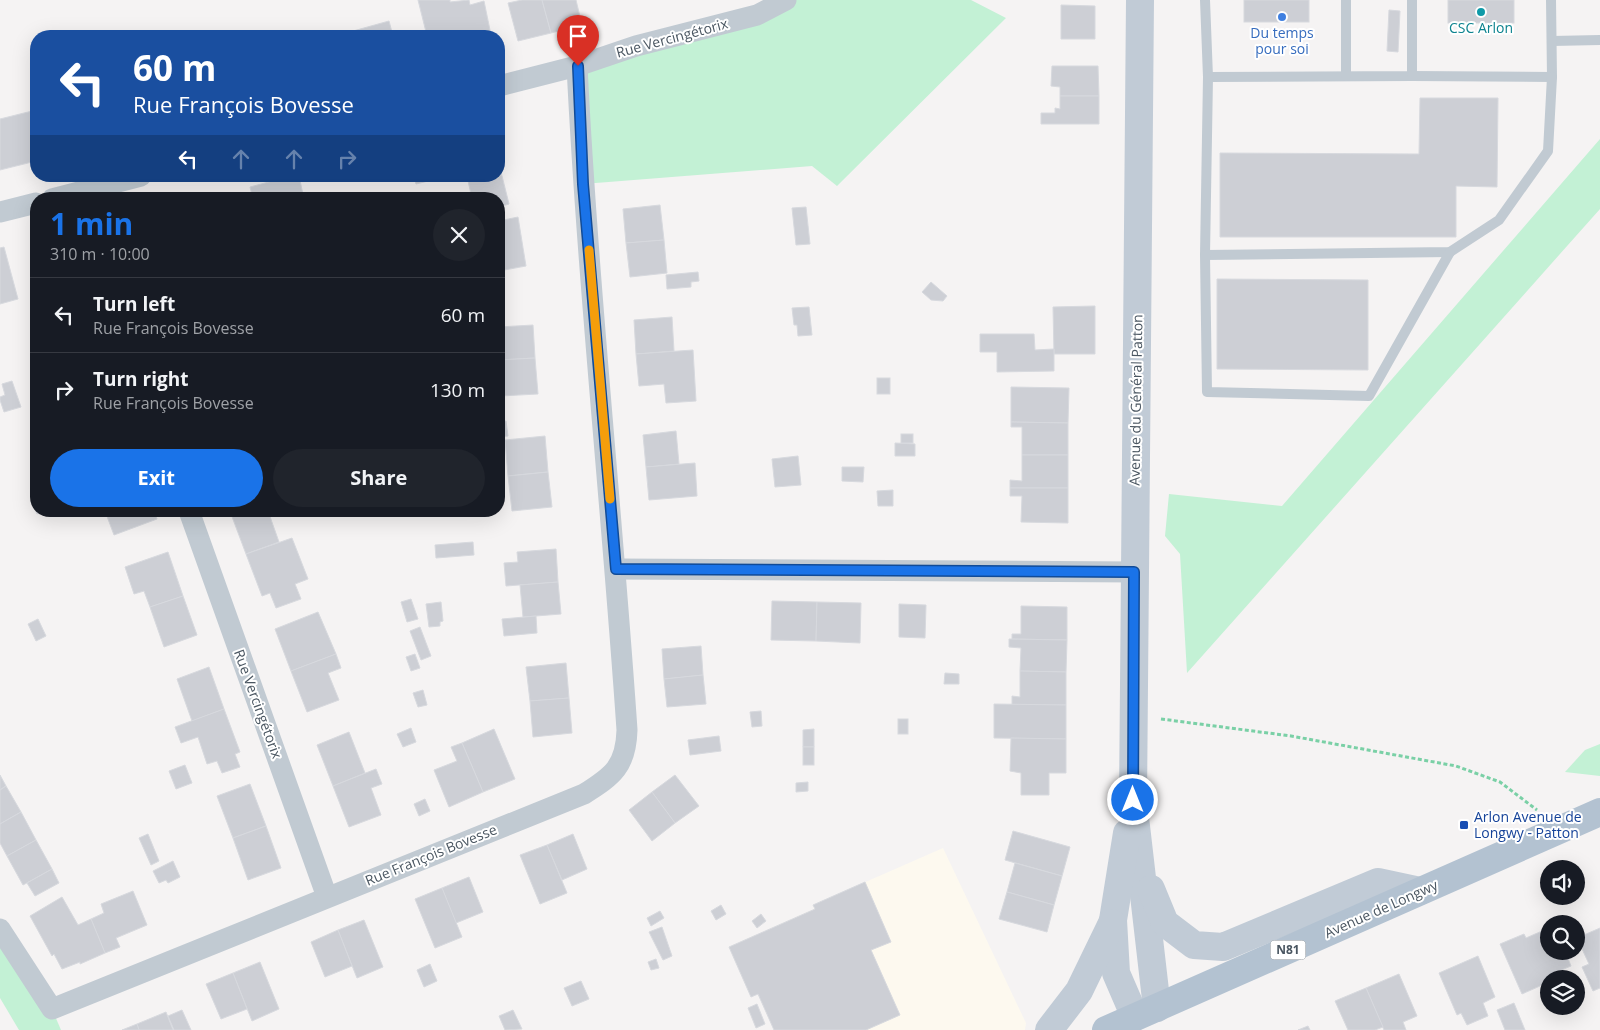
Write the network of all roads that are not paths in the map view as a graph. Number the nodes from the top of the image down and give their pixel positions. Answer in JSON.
{"nodes":[{"id":1,"x":786,"y":0,"type":"edge"},
{"id":2,"x":1140,"y":0,"type":"edge"},
{"id":3,"x":1205,"y":0,"type":"edge"},
{"id":4,"x":1346,"y":0,"type":"edge"},
{"id":5,"x":1412,"y":0,"type":"edge"},
{"id":6,"x":1551,"y":0,"type":"edge"},
{"id":7,"x":1600,"y":40,"type":"edge"},
{"id":8,"x":1552,"y":41,"type":"junction"},
{"id":9,"x":578,"y":66,"type":"junction"},
{"id":10,"x":1346,"y":76,"type":"junction"},
{"id":11,"x":1412,"y":76,"type":"junction"},
{"id":12,"x":1208,"y":77,"type":"junction"},
{"id":13,"x":1552,"y":77,"type":"junction"},
{"id":14,"x":505,"y":84,"type":"edge"},
{"id":15,"x":121,"y":182,"type":"edge"},
{"id":16,"x":88,"y":192,"type":"edge"},
{"id":17,"x":30,"y":204,"type":"edge"},
{"id":18,"x":0,"y":212,"type":"edge"},
{"id":19,"x":1450,"y":252,"type":"junction"},
{"id":20,"x":1205,"y":255,"type":"junction"},
{"id":21,"x":191,"y":517,"type":"edge"},
{"id":22,"x":616,"y":569,"type":"junction"},
{"id":23,"x":1134,"y":572,"type":"junction"},
{"id":24,"x":1133,"y":800,"type":"junction"},
{"id":25,"x":1600,"y":812,"type":"edge"},
{"id":26,"x":1420,"y":891,"type":"junction"},
{"id":27,"x":327,"y":897,"type":"junction"},
{"id":28,"x":1113,"y":920,"type":"junction"},
{"id":29,"x":0,"y":929,"type":"edge"},
{"id":30,"x":1146,"y":1013,"type":"junction"},
{"id":31,"x":1049,"y":1030,"type":"edge"},
{"id":32,"x":1106,"y":1030,"type":"edge"}],
"edges":[{"from":1,"to":9,"type":"street","name":"Rue Vercingétorix"},
{"from":2,"to":23,"type":"main road","name":"Avenue du Général Patton"},
{"from":3,"to":12,"type":"lane"},
{"from":4,"to":10,"type":"lane"},
{"from":5,"to":11,"type":"lane"},
{"from":6,"to":8,"type":"lane"},
{"from":7,"to":8,"type":"lane"},
{"from":8,"to":13,"type":"lane"},
{"from":9,"to":14,"type":"street","name":"Rue Vercingétorix"},
{"from":9,"to":22,"type":"street","name":"Rue François Bovesse"},
{"from":10,"to":11,"type":"lane"},
{"from":10,"to":12,"type":"lane"},
{"from":11,"to":13,"type":"lane"},
{"from":12,"to":20,"type":"lane"},
{"from":13,"to":19,"type":"lane"},
{"from":15,"to":16,"type":"street"},
{"from":17,"to":18,"type":"street"},
{"from":19,"to":20,"type":"lane"},
{"from":19,"to":20,"type":"lane"},
{"from":21,"to":27,"type":"street","name":"Rue Vercingétorix"},
{"from":22,"to":23,"type":"street"},
{"from":22,"to":27,"type":"street","name":"Rue François Bovesse"},
{"from":23,"to":24,"type":"main road","name":"Avenue du Général Patton"},
{"from":24,"to":26,"type":"main road","number":"N81"},
{"from":24,"to":28,"type":"main road"},
{"from":24,"to":30,"type":"main road"},
{"from":25,"to":26,"type":"main road","name":"Avenue de Longwy","number":"N81"},
{"from":26,"to":30,"type":"main road","name":"Avenue de Longwy","number":"N81"},
{"from":27,"to":29,"type":"street","name":"Rue François Bovesse"},
{"from":28,"to":30,"type":"main road"},
{"from":28,"to":31,"type":"main road"},
{"from":30,"to":32,"type":"main road","name":"Avenue de Longwy","number":"N81"}]}
